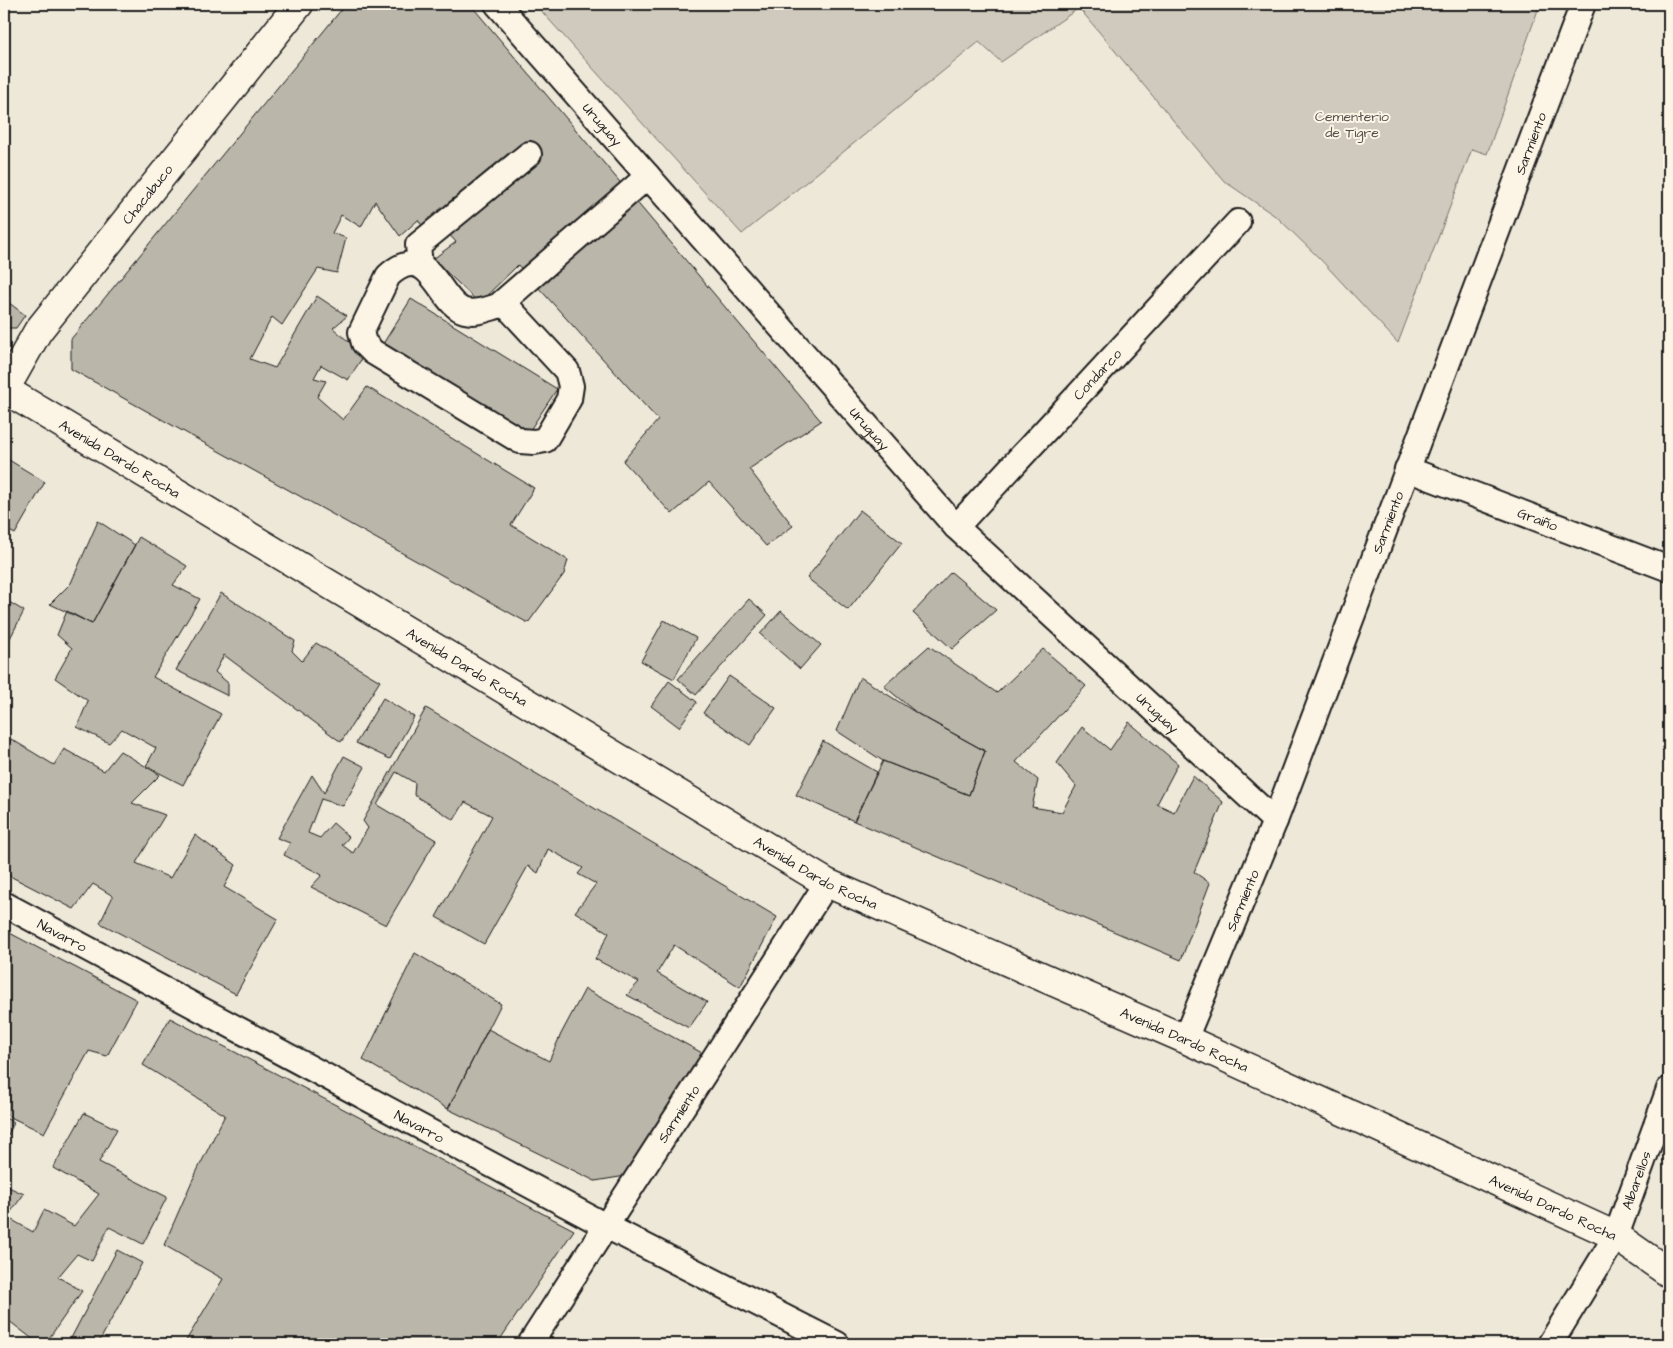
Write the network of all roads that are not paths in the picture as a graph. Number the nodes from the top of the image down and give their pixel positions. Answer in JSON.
{"nodes":[{"id":1,"x":299,"y":4,"type":"edge"},
{"id":2,"x":497,"y":4,"type":"edge"},
{"id":3,"x":1583,"y":4,"type":"edge"},
{"id":4,"x":529,"y":154,"type":"dead end"},
{"id":5,"x":648,"y":176,"type":"junction"},
{"id":6,"x":1238,"y":222,"type":"dead end"},
{"id":7,"x":420,"y":266,"type":"junction"},
{"id":8,"x":503,"y":302,"type":"junction"},
{"id":9,"x":4,"y":390,"type":"edge"},
{"id":10,"x":1407,"y":469,"type":"junction"},
{"id":11,"x":956,"y":527,"type":"junction"},
{"id":12,"x":1669,"y":570,"type":"edge"},
{"id":13,"x":1275,"y":821,"type":"junction"},
{"id":14,"x":827,"y":883,"type":"junction"},
{"id":15,"x":4,"y":904,"type":"edge"},
{"id":16,"x":1185,"y":1039,"type":"junction"},
{"id":17,"x":1669,"y":1089,"type":"edge"},
{"id":18,"x":606,"y":1226,"type":"junction"},
{"id":19,"x":1616,"y":1236,"type":"junction"},
{"id":20,"x":1669,"y":1272,"type":"edge"},
{"id":21,"x":530,"y":1344,"type":"edge"},
{"id":22,"x":837,"y":1344,"type":"edge"},
{"id":23,"x":1550,"y":1344,"type":"edge"}],
"edges":[{"from":1,"to":9,"type":"main road","name":"Chacabuco"},
{"from":2,"to":5,"type":"street","name":"Uruguay"},
{"from":3,"to":10,"type":"street","name":"Sarmiento"},
{"from":4,"to":7,"type":"street"},
{"from":5,"to":8,"type":"street"},
{"from":5,"to":11,"type":"street","name":"Uruguay"},
{"from":6,"to":11,"type":"street","name":"Condarco"},
{"from":7,"to":8,"type":"street"},
{"from":7,"to":8,"type":"street"},
{"from":9,"to":14,"type":"main road","name":"Avenida Dardo Rocha"},
{"from":10,"to":12,"type":"street","name":"Graiño"},
{"from":10,"to":13,"type":"street","name":"Sarmiento"},
{"from":11,"to":13,"type":"street","name":"Uruguay"},
{"from":13,"to":16,"type":"street","name":"Sarmiento"},
{"from":14,"to":16,"type":"main road","name":"Avenida Dardo Rocha"},
{"from":14,"to":18,"type":"street","name":"Sarmiento"},
{"from":15,"to":18,"type":"street","name":"Navarro"},
{"from":16,"to":19,"type":"main road","name":"Avenida Dardo Rocha"},
{"from":17,"to":19,"type":"street","name":"Albarellos"},
{"from":18,"to":21,"type":"street","name":"Sarmiento"},
{"from":18,"to":22,"type":"street","name":"Navarro"},
{"from":19,"to":20,"type":"main road","name":"Avenida Dardo Rocha"},
{"from":19,"to":23,"type":"street","name":"Albarellos"}]}
